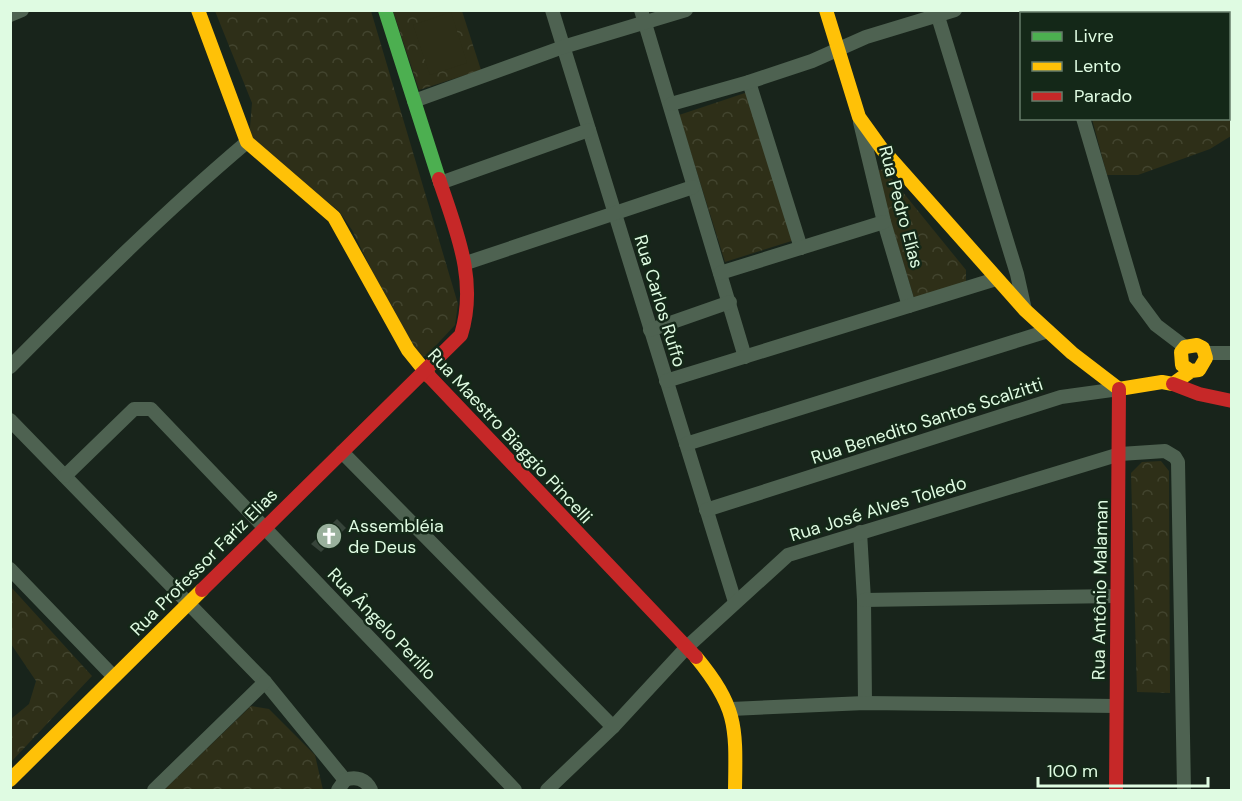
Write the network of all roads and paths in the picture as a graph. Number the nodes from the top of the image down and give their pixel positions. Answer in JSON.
{"nodes":[{"id":1,"x":22,"y":10,"type":"edge"},
{"id":2,"x":198,"y":10,"type":"edge"},
{"id":3,"x":385,"y":10,"type":"edge"},
{"id":4,"x":552,"y":10,"type":"edge"},
{"id":5,"x":687,"y":10,"type":"edge"},
{"id":6,"x":826,"y":10,"type":"edge"},
{"id":7,"x":955,"y":10,"type":"edge"},
{"id":8,"x":937,"y":13,"type":"edge"},
{"id":9,"x":10,"y":15,"type":"edge"},
{"id":10,"x":643,"y":16,"type":"edge"},
{"id":11,"x":563,"y":47,"type":"junction"},
{"id":12,"x":839,"y":49,"type":"junction"},
{"id":13,"x":749,"y":82,"type":"junction"},
{"id":14,"x":414,"y":101,"type":"junction"},
{"id":15,"x":670,"y":104,"type":"junction"},
{"id":16,"x":859,"y":117,"type":"junction"},
{"id":17,"x":1084,"y":120,"type":"edge"},
{"id":18,"x":589,"y":130,"type":"junction"},
{"id":19,"x":247,"y":142,"type":"junction"},
{"id":20,"x":440,"y":183,"type":"junction"},
{"id":21,"x":693,"y":187,"type":"junction"},
{"id":22,"x":614,"y":213,"type":"junction"},
{"id":23,"x":884,"y":222,"type":"junction"},
{"id":24,"x":801,"y":248,"type":"junction"},
{"id":25,"x":466,"y":262,"type":"junction"},
{"id":26,"x":720,"y":273,"type":"junction"},
{"id":27,"x":996,"y":279,"type":"junction"},
{"id":28,"x":730,"y":302,"type":"junction"},
{"id":29,"x":909,"y":306,"type":"junction"},
{"id":30,"x":1025,"y":310,"type":"junction"},
{"id":31,"x":650,"y":330,"type":"junction"},
{"id":32,"x":1048,"y":331,"type":"junction"},
{"id":33,"x":1185,"y":347,"type":"junction"},
{"id":34,"x":1232,"y":353,"type":"edge"},
{"id":35,"x":1206,"y":354,"type":"junction"},
{"id":36,"x":745,"y":357,"type":"junction"},
{"id":37,"x":10,"y":367,"type":"edge"},
{"id":38,"x":1189,"y":369,"type":"junction"},
{"id":39,"x":424,"y":371,"type":"junction"},
{"id":40,"x":666,"y":381,"type":"junction"},
{"id":41,"x":1167,"y":383,"type":"junction"},
{"id":42,"x":1119,"y":389,"type":"junction"},
{"id":43,"x":1215,"y":396,"type":"junction"},
{"id":44,"x":1232,"y":402,"type":"edge"},
{"id":45,"x":10,"y":420,"type":"edge"},
{"id":46,"x":686,"y":444,"type":"junction"},
{"id":47,"x":342,"y":452,"type":"junction"},
{"id":48,"x":1120,"y":454,"type":"junction"},
{"id":49,"x":65,"y":476,"type":"junction"},
{"id":50,"x":706,"y":510,"type":"junction"},
{"id":51,"x":265,"y":527,"type":"junction"},
{"id":52,"x":860,"y":532,"type":"junction"},
{"id":53,"x":10,"y":570,"type":"edge"},
{"id":54,"x":1117,"y":596,"type":"junction"},
{"id":55,"x":864,"y":600,"type":"junction"},
{"id":56,"x":735,"y":602,"type":"junction"},
{"id":57,"x":190,"y":603,"type":"junction"},
{"id":58,"x":687,"y":648,"type":"junction"},
{"id":59,"x":114,"y":676,"type":"junction"},
{"id":60,"x":265,"y":682,"type":"junction"},
{"id":61,"x":865,"y":703,"type":"junction"},
{"id":62,"x":1116,"y":705,"type":"junction"},
{"id":63,"x":731,"y":709,"type":"junction"},
{"id":64,"x":613,"y":727,"type":"junction"},
{"id":65,"x":10,"y":780,"type":"edge"},
{"id":66,"x":342,"y":785,"type":"edge"},
{"id":67,"x":154,"y":790,"type":"edge"},
{"id":68,"x":371,"y":790,"type":"edge"},
{"id":69,"x":515,"y":790,"type":"edge"},
{"id":70,"x":547,"y":790,"type":"edge"},
{"id":71,"x":735,"y":790,"type":"edge"},
{"id":72,"x":1116,"y":790,"type":"edge"},
{"id":73,"x":1184,"y":790,"type":"edge"}],
"edges":[{"from":1,"to":9,"type":"street"},
{"from":2,"to":19,"type":"street","name":"Rua Maestro Biaggio Pincelli"},
{"from":3,"to":14,"type":"street","name":"Rua Professor Fariz Elias"},
{"from":4,"to":11,"type":"street","name":"Rua Carlos Ruffo"},
{"from":5,"to":10,"type":"street"},
{"from":6,"to":12,"type":"street","name":"Rua Pedro Elías"},
{"from":7,"to":8,"type":"street"},
{"from":8,"to":12,"type":"street"},
{"from":8,"to":30,"type":"street"},
{"from":10,"to":11,"type":"street"},
{"from":10,"to":15,"type":"street"},
{"from":11,"to":14,"type":"street"},
{"from":11,"to":18,"type":"street","name":"Rua Carlos Ruffo"},
{"from":12,"to":13,"type":"street"},
{"from":12,"to":16,"type":"street","name":"Rua Pedro Elías"},
{"from":13,"to":15,"type":"street"},
{"from":13,"to":24,"type":"street"},
{"from":14,"to":20,"type":"street","name":"Rua Professor Fariz Elias"},
{"from":15,"to":21,"type":"street"},
{"from":16,"to":23,"type":"street","name":"Rua Pedro Elías"},
{"from":16,"to":27,"type":"street","name":"Rua Pedro Elías"},
{"from":17,"to":33,"type":"street"},
{"from":18,"to":20,"type":"street"},
{"from":18,"to":22,"type":"street","name":"Rua Carlos Ruffo"},
{"from":19,"to":37,"type":"street"},
{"from":19,"to":39,"type":"street","name":"Rua Maestro Biaggio Pincelli"},
{"from":20,"to":25,"type":"street","name":"Rua Professor Fariz Elias"},
{"from":21,"to":22,"type":"street"},
{"from":21,"to":26,"type":"street"},
{"from":22,"to":25,"type":"street"},
{"from":22,"to":31,"type":"street","name":"Rua Carlos Ruffo"},
{"from":23,"to":24,"type":"street"},
{"from":23,"to":29,"type":"street","name":"Rua Pedro Elías"},
{"from":24,"to":26,"type":"street"},
{"from":25,"to":39,"type":"street","name":"Rua Professor Fariz Elias"},
{"from":26,"to":28,"type":"street"},
{"from":27,"to":29,"type":"street"},
{"from":27,"to":30,"type":"street","name":"Rua Pedro Elías"},
{"from":28,"to":31,"type":"street"},
{"from":28,"to":36,"type":"street"},
{"from":29,"to":36,"type":"street"},
{"from":30,"to":32,"type":"street","name":"Rua Pedro Elías"},
{"from":31,"to":40,"type":"street","name":"Rua Carlos Ruffo"},
{"from":32,"to":42,"type":"street","name":"Rua Pedro Elías"},
{"from":32,"to":46,"type":"street"},
{"from":33,"to":35,"type":"street"},
{"from":33,"to":38,"type":"street"},
{"from":34,"to":35,"type":"street"},
{"from":35,"to":38,"type":"street"},
{"from":36,"to":40,"type":"street"},
{"from":38,"to":41,"type":"street","name":"Rua Benedito Santos Scalzitti"},
{"from":38,"to":43,"type":"street"},
{"from":39,"to":47,"type":"street","name":"Rua Professor Fariz Elias"},
{"from":39,"to":58,"type":"street","name":"Rua Maestro Biaggio Pincelli"},
{"from":40,"to":46,"type":"street","name":"Rua Carlos Ruffo"},
{"from":41,"to":42,"type":"street","name":"Rua Benedito Santos Scalzitti"},
{"from":41,"to":43,"type":"street"},
{"from":42,"to":48,"type":"street","name":"Rua Antônio Malaman"},
{"from":42,"to":50,"type":"street","name":"Rua Benedito Santos Scalzitti"},
{"from":43,"to":44,"type":"street"},
{"from":45,"to":49,"type":"street"},
{"from":46,"to":50,"type":"street","name":"Rua Carlos Ruffo"},
{"from":47,"to":51,"type":"street","name":"Rua Professor Fariz Elias"},
{"from":47,"to":64,"type":"street"},
{"from":48,"to":52,"type":"street","name":"Rua José Alves Toledo"},
{"from":48,"to":54,"type":"street","name":"Rua Antônio Malaman"},
{"from":48,"to":73,"type":"street","name":"Rua José Alves Toledo"},
{"from":49,"to":51,"type":"street","name":"Rua Ângelo Perillo"},
{"from":49,"to":57,"type":"street"},
{"from":50,"to":56,"type":"street","name":"Rua Carlos Ruffo"},
{"from":51,"to":57,"type":"street","name":"Rua Professor Fariz Elias"},
{"from":51,"to":69,"type":"street","name":"Rua Ângelo Perillo"},
{"from":52,"to":55,"type":"street"},
{"from":52,"to":56,"type":"street","name":"Rua José Alves Toledo"},
{"from":53,"to":59,"type":"street"},
{"from":54,"to":55,"type":"street"},
{"from":54,"to":62,"type":"street","name":"Rua Antônio Malaman"},
{"from":55,"to":61,"type":"street"},
{"from":56,"to":58,"type":"street","name":"Rua José Alves Toledo"},
{"from":57,"to":59,"type":"street","name":"Rua Professor Fariz Elias"},
{"from":57,"to":60,"type":"street"},
{"from":58,"to":63,"type":"street","name":"Rua Maestro Biaggio Pincelli"},
{"from":58,"to":64,"type":"street","name":"Rua José Alves Toledo"},
{"from":59,"to":65,"type":"street","name":"Rua Professor Fariz Elias"},
{"from":60,"to":66,"type":"street"},
{"from":60,"to":67,"type":"street"},
{"from":61,"to":62,"type":"street"},
{"from":61,"to":63,"type":"street"},
{"from":62,"to":72,"type":"street","name":"Rua Antônio Malaman"},
{"from":63,"to":71,"type":"street","name":"Rua Maestro Biaggio Pincelli"},
{"from":64,"to":70,"type":"street","name":"Rua José Alves Toledo"},
{"from":66,"to":68,"type":"street"}]}
